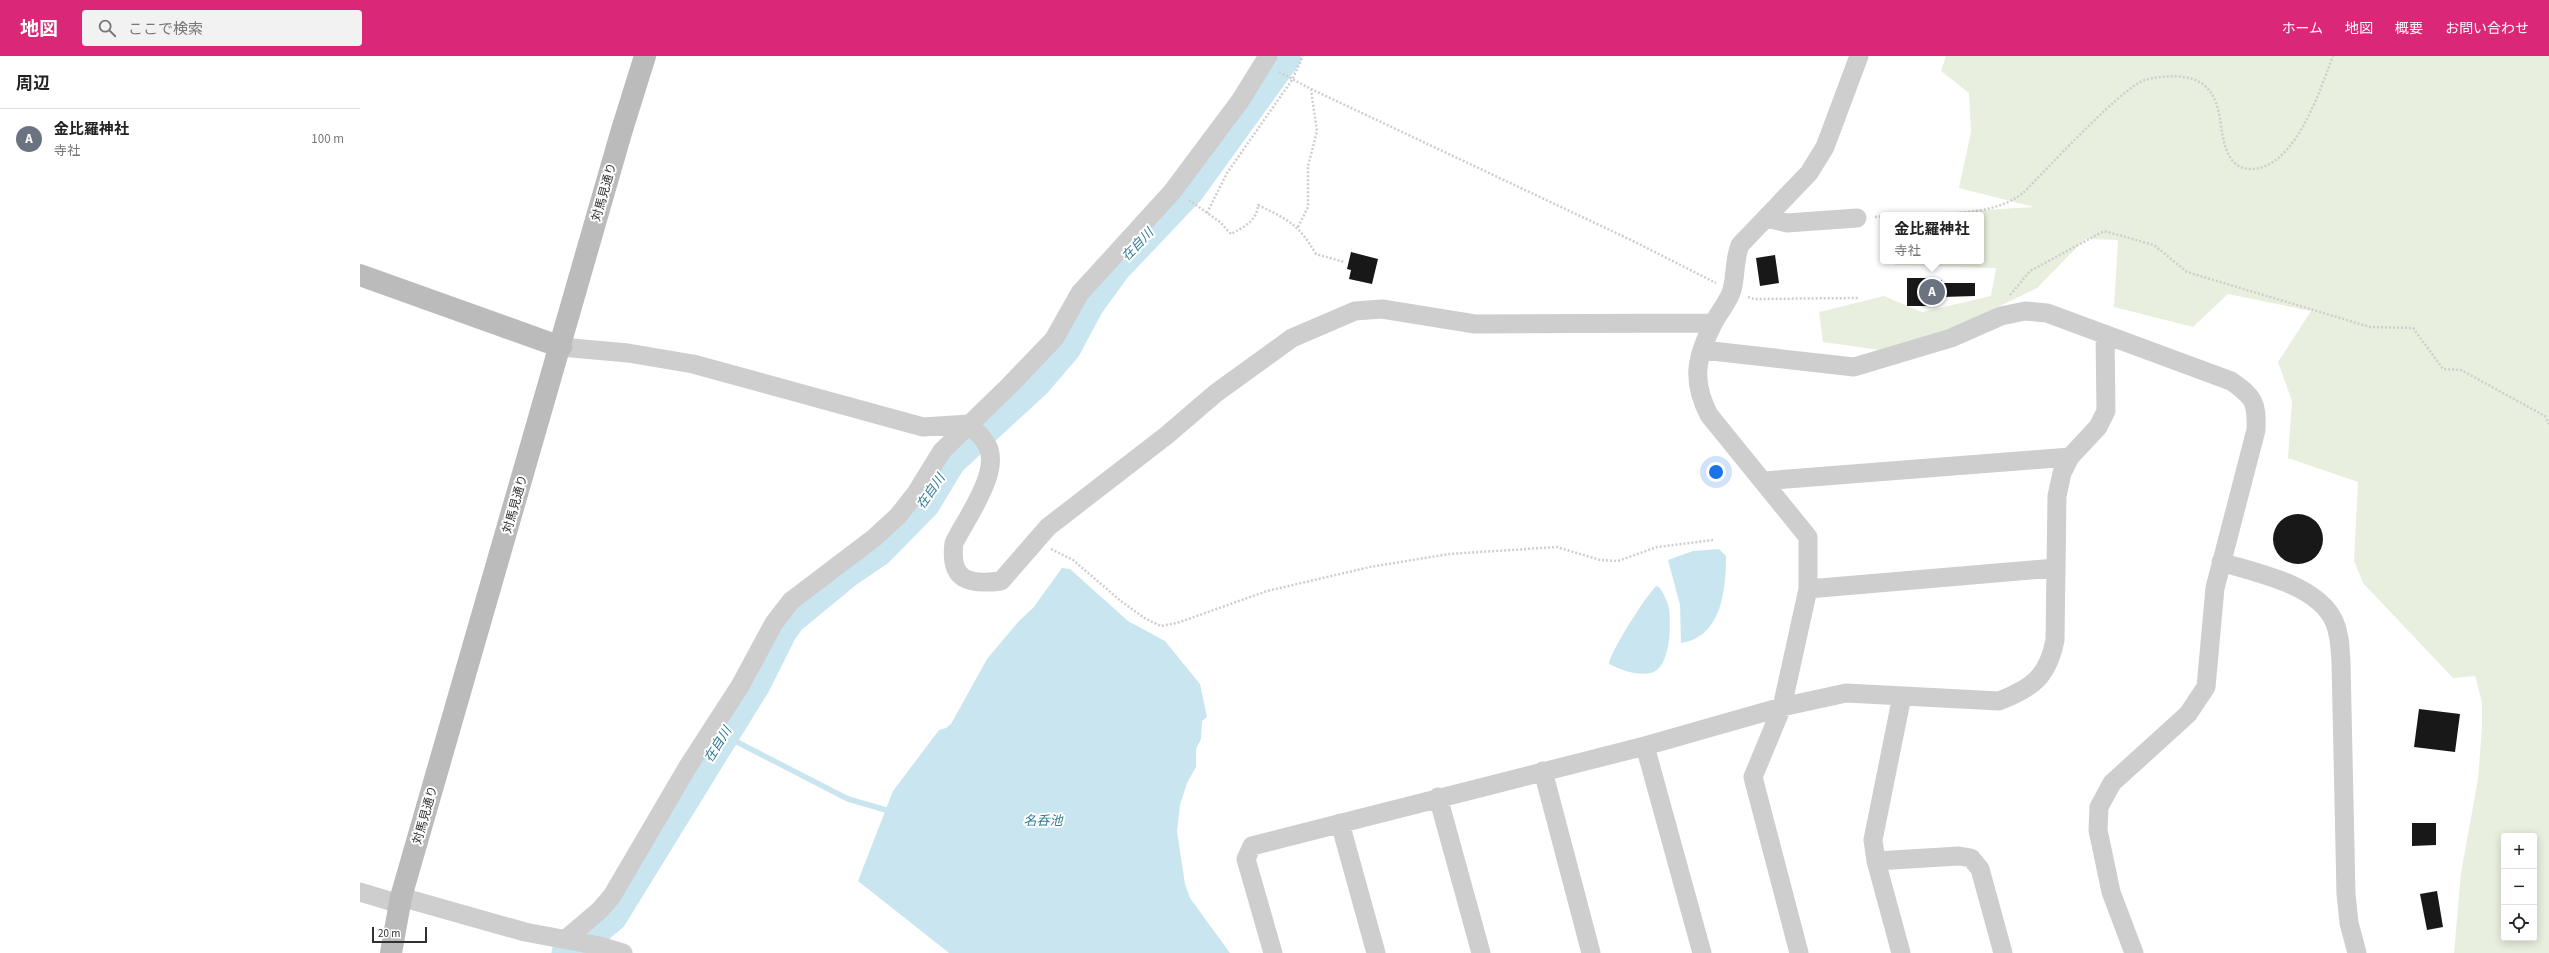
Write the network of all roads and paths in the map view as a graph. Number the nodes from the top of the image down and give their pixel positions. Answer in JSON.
{"nodes":[{"id":1,"x":645,"y":56,"type":"edge"},
{"id":2,"x":1303,"y":56,"type":"edge"},
{"id":3,"x":1859,"y":56,"type":"edge"},
{"id":4,"x":2333,"y":56,"type":"edge"},
{"id":5,"x":1266,"y":59,"type":"edge"},
{"id":6,"x":1292,"y":80,"type":"junction"},
{"id":7,"x":1311,"y":89,"type":"junction"},
{"id":8,"x":1174,"y":189,"type":"junction"},
{"id":9,"x":1954,"y":212,"type":"edge"},
{"id":10,"x":1207,"y":213,"type":"junction"},
{"id":11,"x":1767,"y":218,"type":"junction"},
{"id":12,"x":1856,"y":218,"type":"dead end"},
{"id":13,"x":1298,"y":227,"type":"junction"},
{"id":14,"x":1344,"y":262,"type":"dead end"},
{"id":15,"x":360,"y":275,"type":"edge"},
{"id":16,"x":1732,"y":291,"type":"junction"},
{"id":17,"x":1859,"y":298,"type":"dead end"},
{"id":18,"x":1989,"y":321,"type":"junction"},
{"id":19,"x":1713,"y":323,"type":"junction"},
{"id":20,"x":2105,"y":334,"type":"junction"},
{"id":21,"x":561,"y":346,"type":"junction"},
{"id":22,"x":1703,"y":350,"type":"junction"},
{"id":23,"x":969,"y":424,"type":"junction"},
{"id":24,"x":2549,"y":424,"type":"edge"},
{"id":25,"x":2070,"y":457,"type":"junction"},
{"id":26,"x":1763,"y":482,"type":"junction"},
{"id":27,"x":1713,"y":540,"type":"dead end"},
{"id":28,"x":1031,"y":546,"type":"junction"},
{"id":29,"x":2221,"y":562,"type":"junction"},
{"id":30,"x":2055,"y":568,"type":"junction"},
{"id":31,"x":1808,"y":589,"type":"junction"},
{"id":32,"x":1902,"y":696,"type":"junction"},
{"id":33,"x":1782,"y":708,"type":"junction"},
{"id":34,"x":1645,"y":746,"type":"junction"},
{"id":35,"x":1542,"y":771,"type":"junction"},
{"id":36,"x":1438,"y":797,"type":"junction"},
{"id":37,"x":1340,"y":823,"type":"junction"},
{"id":38,"x":1876,"y":861,"type":"junction"},
{"id":39,"x":360,"y":892,"type":"edge"},
{"id":40,"x":401,"y":900,"type":"junction"},
{"id":41,"x":566,"y":939,"type":"junction"},
{"id":42,"x":391,"y":953,"type":"edge"},
{"id":43,"x":624,"y":953,"type":"edge"},
{"id":44,"x":1273,"y":953,"type":"edge"},
{"id":45,"x":1376,"y":953,"type":"edge"},
{"id":46,"x":1481,"y":953,"type":"edge"},
{"id":47,"x":1591,"y":953,"type":"edge"},
{"id":48,"x":1702,"y":953,"type":"edge"},
{"id":49,"x":1800,"y":953,"type":"edge"},
{"id":50,"x":1901,"y":953,"type":"edge"},
{"id":51,"x":2003,"y":953,"type":"edge"},
{"id":52,"x":2134,"y":953,"type":"edge"},
{"id":53,"x":2357,"y":953,"type":"edge"}],
"edges":[{"from":1,"to":21,"type":"street","name":"対馬見通り"},
{"from":2,"to":6,"type":"path"},
{"from":3,"to":11,"type":"street"},
{"from":4,"to":9,"type":"path"},
{"from":5,"to":6,"type":"path"},
{"from":5,"to":8,"type":"street"},
{"from":6,"to":7,"type":"path"},
{"from":6,"to":10,"type":"path"},
{"from":7,"to":13,"type":"path"},
{"from":7,"to":16,"type":"path"},
{"from":8,"to":10,"type":"path"},
{"from":8,"to":23,"type":"street"},
{"from":10,"to":13,"type":"path"},
{"from":11,"to":12,"type":"street"},
{"from":11,"to":16,"type":"street"},
{"from":13,"to":14,"type":"path"},
{"from":15,"to":21,"type":"street"},
{"from":16,"to":17,"type":"path"},
{"from":16,"to":19,"type":"street"},
{"from":18,"to":20,"type":"street"},
{"from":18,"to":22,"type":"street"},
{"from":18,"to":24,"type":"path"},
{"from":19,"to":22,"type":"street"},
{"from":19,"to":28,"type":"street"},
{"from":20,"to":25,"type":"street"},
{"from":20,"to":29,"type":"street"},
{"from":21,"to":23,"type":"street"},
{"from":21,"to":40,"type":"street","name":"対馬見通り"},
{"from":22,"to":26,"type":"street"},
{"from":23,"to":28,"type":"street"},
{"from":23,"to":41,"type":"street"},
{"from":25,"to":26,"type":"street"},
{"from":25,"to":30,"type":"street"},
{"from":26,"to":31,"type":"street"},
{"from":27,"to":28,"type":"path"},
{"from":29,"to":52,"type":"street"},
{"from":29,"to":53,"type":"street"},
{"from":30,"to":31,"type":"street"},
{"from":30,"to":32,"type":"street"},
{"from":31,"to":33,"type":"street"},
{"from":32,"to":33,"type":"street"},
{"from":32,"to":38,"type":"street"},
{"from":33,"to":34,"type":"street"},
{"from":33,"to":49,"type":"street"},
{"from":34,"to":35,"type":"street"},
{"from":34,"to":48,"type":"street"},
{"from":35,"to":36,"type":"street"},
{"from":35,"to":47,"type":"street"},
{"from":36,"to":37,"type":"street"},
{"from":36,"to":46,"type":"street"},
{"from":37,"to":44,"type":"street"},
{"from":37,"to":45,"type":"street"},
{"from":38,"to":50,"type":"street"},
{"from":38,"to":51,"type":"street"},
{"from":39,"to":40,"type":"street"},
{"from":40,"to":41,"type":"street"},
{"from":40,"to":42,"type":"street","name":"対馬見通り"},
{"from":41,"to":43,"type":"street"}]}
